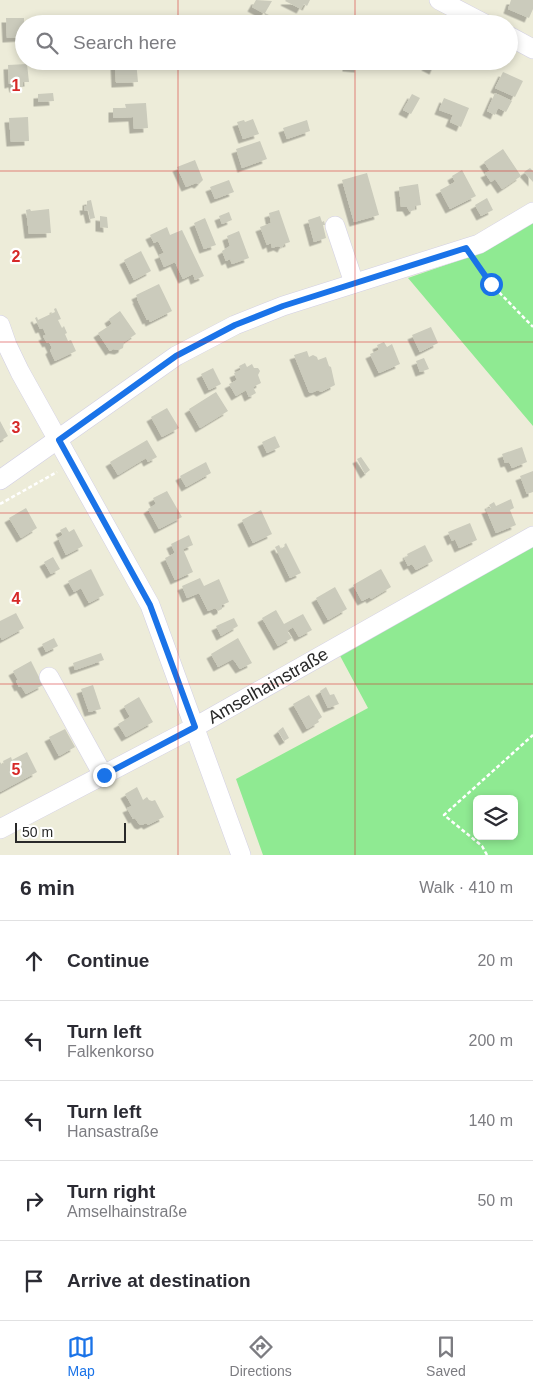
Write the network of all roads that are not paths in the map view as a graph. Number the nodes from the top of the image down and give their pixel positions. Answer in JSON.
{"nodes":[{"id":1,"x":439,"y":0,"type":"edge"},
{"id":2,"x":468,"y":15,"type":"edge"},
{"id":3,"x":518,"y":41,"type":"edge"},
{"id":4,"x":533,"y":49,"type":"edge"},
{"id":5,"x":533,"y":212,"type":"edge"},
{"id":6,"x":335,"y":226,"type":"dead end"},
{"id":7,"x":354,"y":283,"type":"junction"},
{"id":8,"x":0,"y":325,"type":"edge"},
{"id":9,"x":59,"y":440,"type":"junction"},
{"id":10,"x":0,"y":480,"type":"edge"},
{"id":11,"x":533,"y":536,"type":"edge"},
{"id":12,"x":49,"y":677,"type":"dead end"},
{"id":13,"x":195,"y":727,"type":"junction"},
{"id":14,"x":104,"y":775,"type":"junction"},
{"id":15,"x":0,"y":829,"type":"edge"},
{"id":16,"x":241,"y":855,"type":"edge"}],
"edges":[{"from":1,"to":2,"type":"street"},
{"from":3,"to":4,"type":"street"},
{"from":5,"to":7,"type":"street"},
{"from":6,"to":7,"type":"street"},
{"from":7,"to":9,"type":"street"},
{"from":8,"to":9,"type":"street"},
{"from":9,"to":10,"type":"street"},
{"from":9,"to":13,"type":"street"},
{"from":11,"to":13,"type":"street","name":"Amselhainstraße"},
{"from":12,"to":14,"type":"street"},
{"from":13,"to":14,"type":"street","name":"Amselhainstraße"},
{"from":13,"to":16,"type":"street"},
{"from":14,"to":15,"type":"street","name":"Amselhainstraße"}]}
